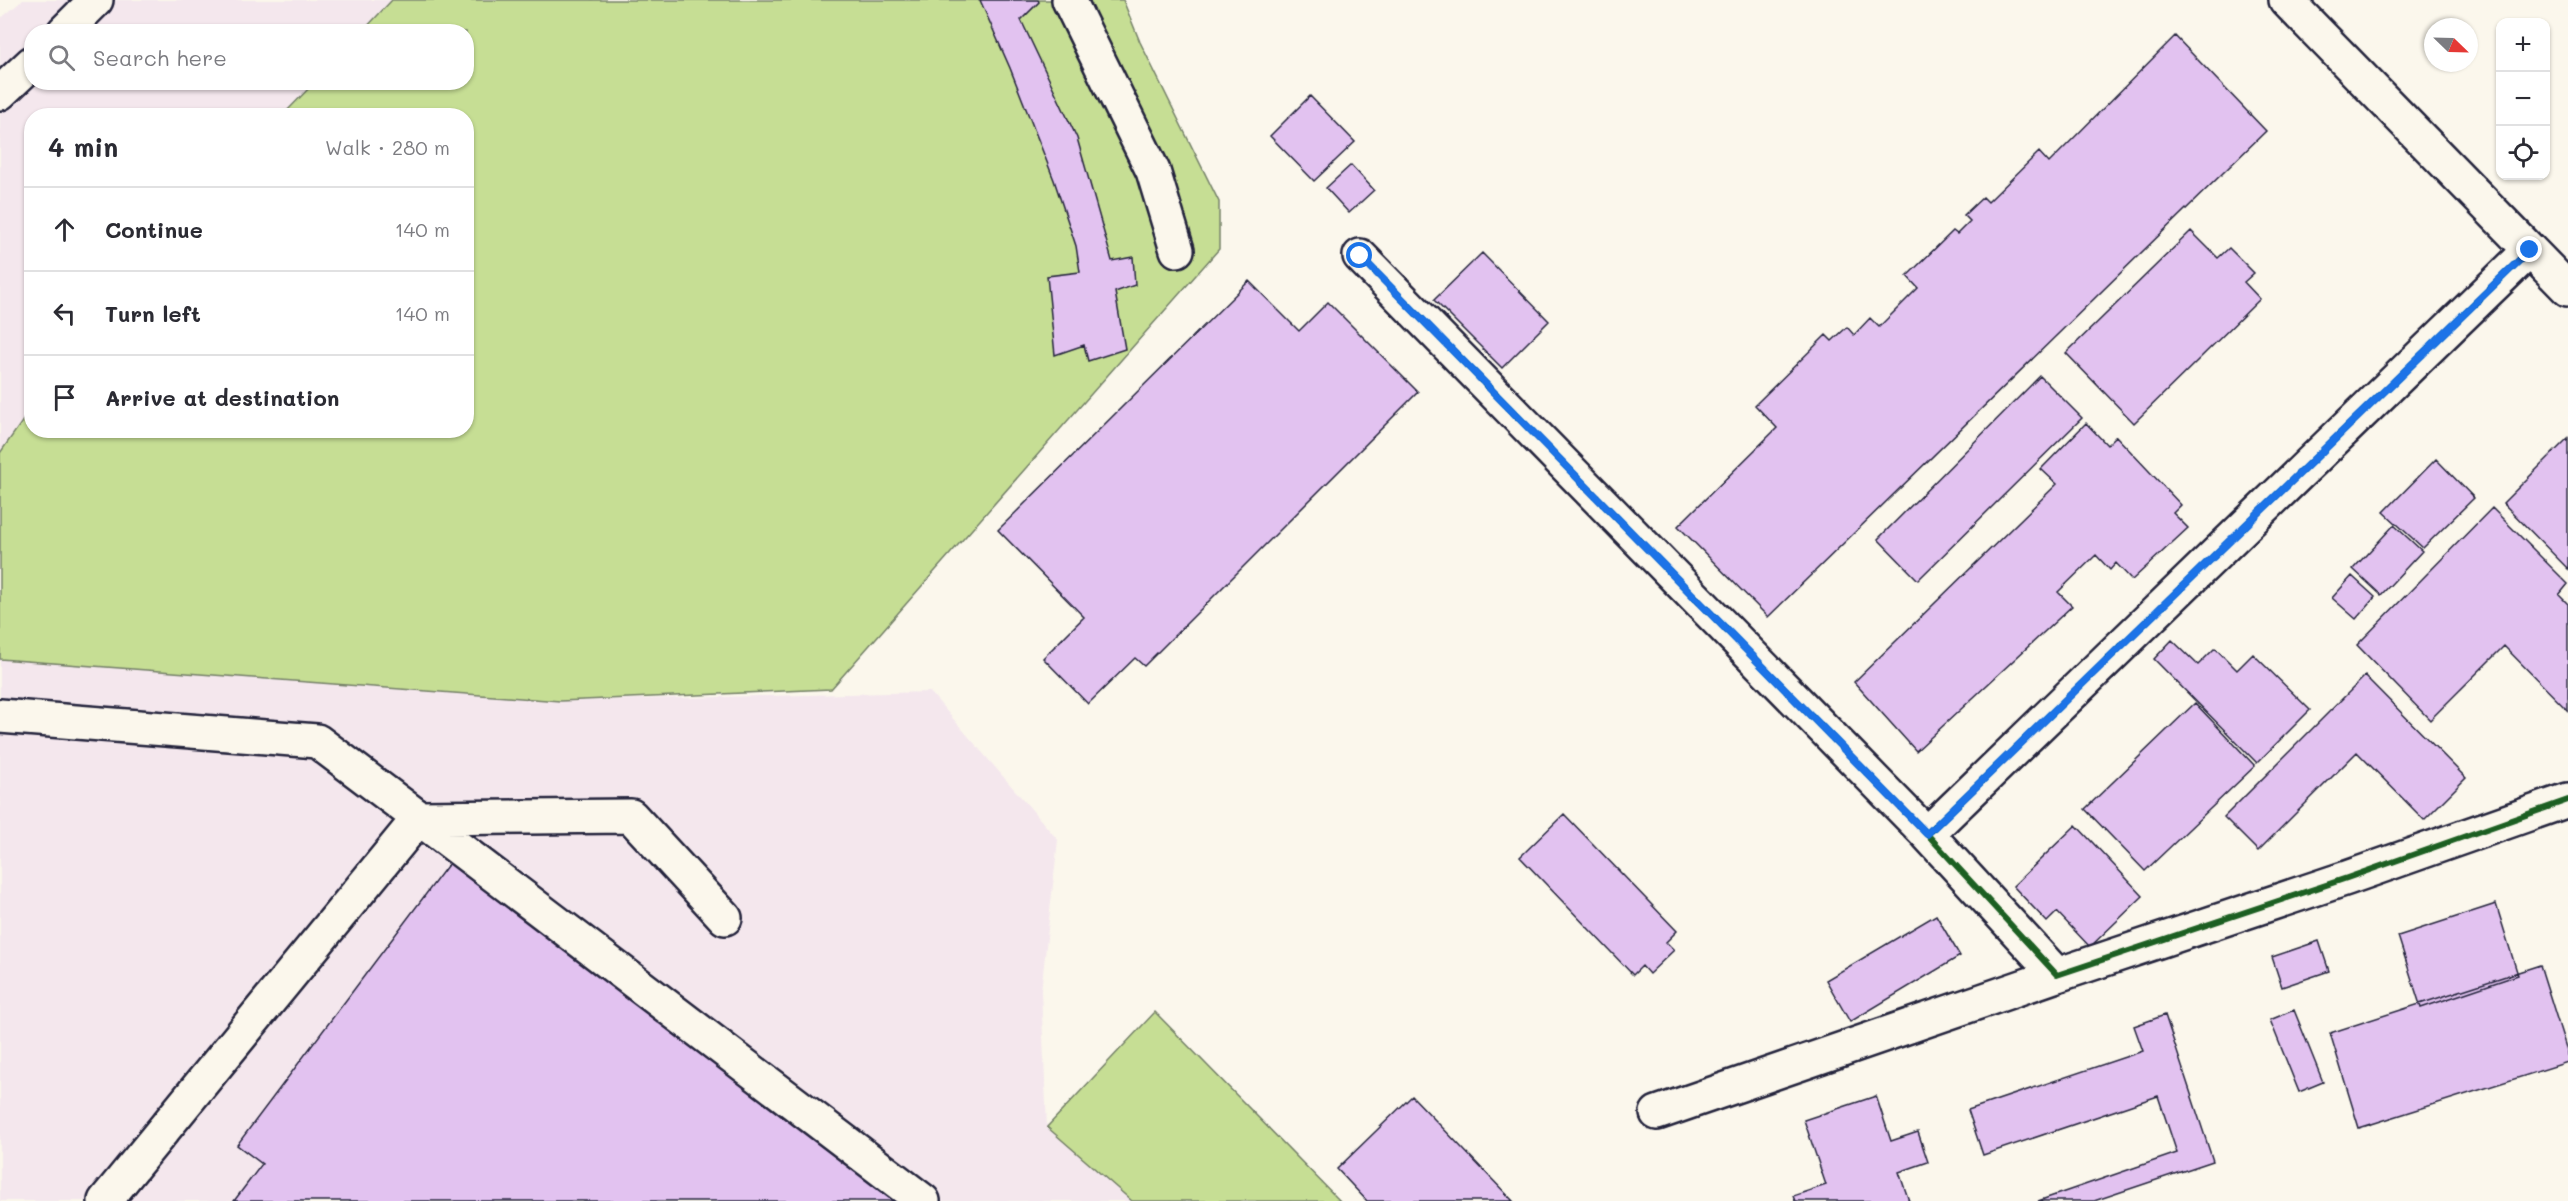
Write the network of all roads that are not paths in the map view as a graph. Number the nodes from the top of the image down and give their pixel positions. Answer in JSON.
{"nodes":[{"id":1,"x":96,"y":0,"type":"edge"},
{"id":2,"x":1069,"y":0,"type":"edge"},
{"id":3,"x":2286,"y":0,"type":"edge"},
{"id":4,"x":72,"y":24,"type":"edge"},
{"id":5,"x":24,"y":70,"type":"edge"},
{"id":6,"x":0,"y":93,"type":"edge"},
{"id":7,"x":1177,"y":250,"type":"dead end"},
{"id":8,"x":2530,"y":250,"type":"junction"},
{"id":9,"x":1360,"y":256,"type":"dead end"},
{"id":10,"x":2568,"y":289,"type":"edge"},
{"id":11,"x":0,"y":716,"type":"edge"},
{"id":12,"x":2568,"y":800,"type":"edge"},
{"id":13,"x":419,"y":818,"type":"junction"},
{"id":14,"x":1927,"y":834,"type":"junction"},
{"id":15,"x":724,"y":918,"type":"dead end"},
{"id":16,"x":2057,"y":975,"type":"junction"},
{"id":17,"x":1657,"y":1113,"type":"dead end"},
{"id":18,"x":105,"y":1201,"type":"edge"},
{"id":19,"x":923,"y":1201,"type":"edge"}],
"edges":[{"from":1,"to":4,"type":"street"},
{"from":2,"to":7,"type":"street"},
{"from":3,"to":8,"type":"street"},
{"from":5,"to":6,"type":"street"},
{"from":8,"to":10,"type":"street"},
{"from":8,"to":14,"type":"street"},
{"from":9,"to":14,"type":"street"},
{"from":11,"to":13,"type":"street"},
{"from":12,"to":16,"type":"street"},
{"from":13,"to":15,"type":"street"},
{"from":13,"to":18,"type":"street"},
{"from":13,"to":19,"type":"street"},
{"from":14,"to":16,"type":"street"},
{"from":16,"to":17,"type":"street"}]}
